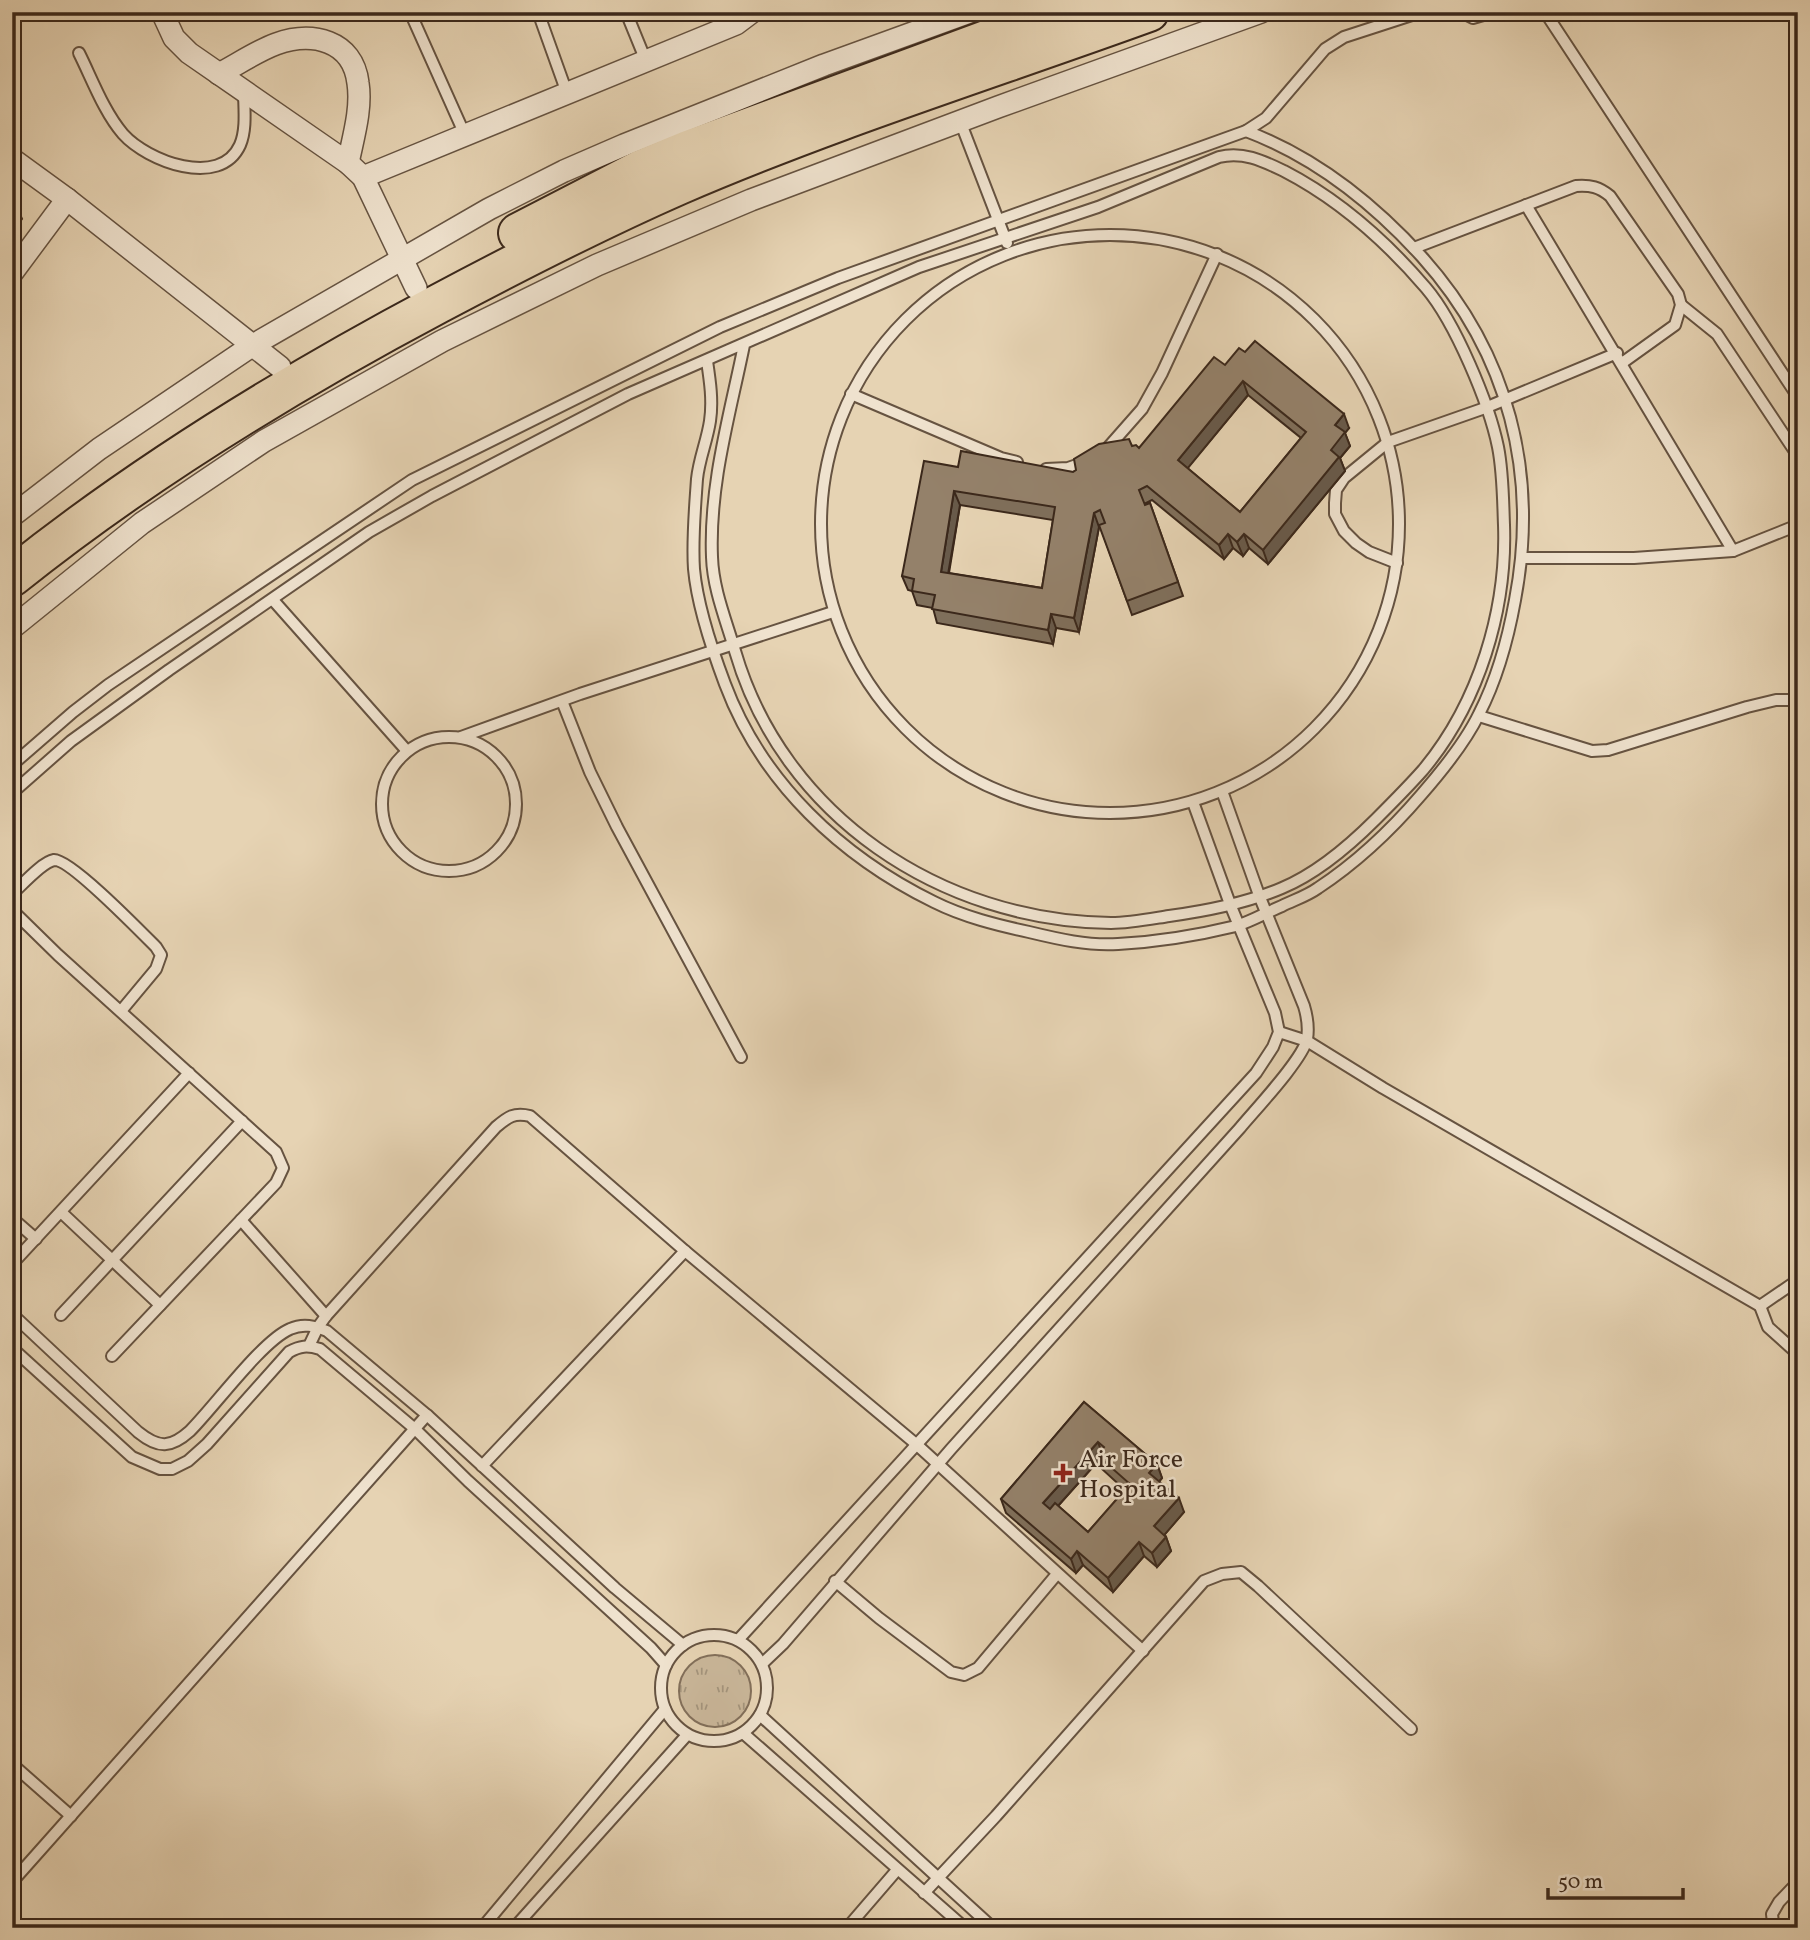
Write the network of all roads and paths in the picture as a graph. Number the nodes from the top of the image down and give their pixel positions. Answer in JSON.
{"nodes":[{"id":1,"x":162,"y":12,"type":"edge"},
{"id":2,"x":410,"y":12,"type":"edge"},
{"id":3,"x":538,"y":12,"type":"edge"},
{"id":4,"x":626,"y":12,"type":"edge"},
{"id":5,"x":752,"y":12,"type":"edge"},
{"id":6,"x":970,"y":12,"type":"edge"},
{"id":7,"x":1062,"y":12,"type":"edge"},
{"id":8,"x":1149,"y":12,"type":"edge"},
{"id":9,"x":1261,"y":12,"type":"edge"},
{"id":10,"x":1421,"y":12,"type":"edge"},
{"id":11,"x":1461,"y":12,"type":"edge"},
{"id":12,"x":1494,"y":12,"type":"edge"},
{"id":13,"x":1545,"y":12,"type":"edge"},
{"id":14,"x":79,"y":53,"type":"dead end"},
{"id":15,"x":646,"y":61,"type":"junction"},
{"id":16,"x":219,"y":74,"type":"junction"},
{"id":17,"x":244,"y":91,"type":"junction"},
{"id":18,"x":568,"y":93,"type":"junction"},
{"id":19,"x":960,"y":121,"type":"junction"},
{"id":20,"x":1246,"y":131,"type":"junction"},
{"id":21,"x":465,"y":135,"type":"junction"},
{"id":22,"x":12,"y":159,"type":"edge"},
{"id":23,"x":356,"y":170,"type":"junction"},
{"id":24,"x":67,"y":199,"type":"junction"},
{"id":25,"x":1526,"y":205,"type":"junction"},
{"id":26,"x":998,"y":220,"type":"junction"},
{"id":27,"x":1005,"y":238,"type":"junction"},
{"id":28,"x":1414,"y":248,"type":"junction"},
{"id":29,"x":1009,"y":252,"type":"junction"},
{"id":30,"x":1217,"y":254,"type":"junction"},
{"id":31,"x":12,"y":273,"type":"edge"},
{"id":32,"x":410,"y":273,"type":"junction"},
{"id":33,"x":1681,"y":305,"type":"junction"},
{"id":34,"x":744,"y":345,"type":"junction"},
{"id":35,"x":266,"y":356,"type":"junction"},
{"id":36,"x":1619,"y":358,"type":"junction"},
{"id":37,"x":707,"y":361,"type":"junction"},
{"id":38,"x":851,"y":394,"type":"junction"},
{"id":39,"x":1798,"y":397,"type":"edge"},
{"id":40,"x":1504,"y":401,"type":"junction"},
{"id":41,"x":1485,"y":408,"type":"junction"},
{"id":42,"x":1388,"y":442,"type":"junction"},
{"id":43,"x":1798,"y":456,"type":"edge"},
{"id":44,"x":12,"y":516,"type":"edge"},
{"id":45,"x":1798,"y":525,"type":"edge"},
{"id":46,"x":12,"y":547,"type":"edge"},
{"id":47,"x":1733,"y":551,"type":"junction"},
{"id":48,"x":1522,"y":558,"type":"junction"},
{"id":49,"x":1397,"y":563,"type":"junction"},
{"id":50,"x":12,"y":577,"type":"edge"},
{"id":51,"x":273,"y":600,"type":"junction"},
{"id":52,"x":833,"y":612,"type":"junction"},
{"id":53,"x":12,"y":628,"type":"edge"},
{"id":54,"x":733,"y":646,"type":"junction"},
{"id":55,"x":714,"y":651,"type":"junction"},
{"id":56,"x":1798,"y":700,"type":"edge"},
{"id":57,"x":562,"y":701,"type":"junction"},
{"id":58,"x":1479,"y":716,"type":"junction"},
{"id":59,"x":459,"y":738,"type":"junction"},
{"id":60,"x":407,"y":751,"type":"junction"},
{"id":61,"x":12,"y":765,"type":"edge"},
{"id":62,"x":1222,"y":791,"type":"junction"},
{"id":63,"x":12,"y":793,"type":"edge"},
{"id":64,"x":1193,"y":802,"type":"junction"},
{"id":65,"x":12,"y":894,"type":"edge"},
{"id":66,"x":1259,"y":895,"type":"junction"},
{"id":67,"x":1230,"y":904,"type":"junction"},
{"id":68,"x":12,"y":911,"type":"edge"},
{"id":69,"x":1268,"y":912,"type":"junction"},
{"id":70,"x":1240,"y":925,"type":"junction"},
{"id":71,"x":121,"y":1011,"type":"junction"},
{"id":72,"x":1279,"y":1032,"type":"junction"},
{"id":73,"x":1307,"y":1041,"type":"junction"},
{"id":74,"x":741,"y":1057,"type":"dead end"},
{"id":75,"x":189,"y":1073,"type":"junction"},
{"id":76,"x":242,"y":1121,"type":"junction"},
{"id":77,"x":61,"y":1212,"type":"junction"},
{"id":78,"x":12,"y":1218,"type":"edge"},
{"id":79,"x":241,"y":1220,"type":"junction"},
{"id":80,"x":36,"y":1239,"type":"junction"},
{"id":81,"x":685,"y":1251,"type":"junction"},
{"id":82,"x":112,"y":1260,"type":"junction"},
{"id":83,"x":12,"y":1264,"type":"edge"},
{"id":84,"x":1798,"y":1280,"type":"edge"},
{"id":85,"x":160,"y":1305,"type":"junction"},
{"id":86,"x":1759,"y":1306,"type":"junction"},
{"id":87,"x":12,"y":1314,"type":"edge"},
{"id":88,"x":61,"y":1315,"type":"dead end"},
{"id":89,"x":326,"y":1316,"type":"junction"},
{"id":90,"x":318,"y":1327,"type":"junction"},
{"id":91,"x":309,"y":1346,"type":"junction"},
{"id":92,"x":12,"y":1349,"type":"edge"},
{"id":93,"x":1798,"y":1354,"type":"edge"},
{"id":94,"x":112,"y":1356,"type":"dead end"},
{"id":95,"x":427,"y":1415,"type":"junction"},
{"id":96,"x":415,"y":1429,"type":"junction"},
{"id":97,"x":916,"y":1444,"type":"junction"},
{"id":98,"x":168,"y":1445,"type":"junction"},
{"id":99,"x":938,"y":1463,"type":"junction"},
{"id":100,"x":482,"y":1466,"type":"junction"},
{"id":101,"x":172,"y":1469,"type":"junction"},
{"id":102,"x":1057,"y":1574,"type":"junction"},
{"id":103,"x":835,"y":1581,"type":"junction"},
{"id":104,"x":738,"y":1640,"type":"junction"},
{"id":105,"x":683,"y":1645,"type":"junction"},
{"id":106,"x":1143,"y":1651,"type":"junction"},
{"id":107,"x":762,"y":1664,"type":"junction"},
{"id":108,"x":666,"y":1665,"type":"junction"},
{"id":109,"x":665,"y":1709,"type":"junction"},
{"id":110,"x":760,"y":1715,"type":"junction"},
{"id":111,"x":1411,"y":1729,"type":"dead end"},
{"id":112,"x":743,"y":1733,"type":"junction"},
{"id":113,"x":687,"y":1735,"type":"junction"},
{"id":114,"x":12,"y":1764,"type":"edge"},
{"id":115,"x":71,"y":1816,"type":"junction"},
{"id":116,"x":897,"y":1870,"type":"junction"},
{"id":117,"x":937,"y":1878,"type":"junction"},
{"id":118,"x":12,"y":1882,"type":"edge"},
{"id":119,"x":1798,"y":1882,"type":"edge"},
{"id":120,"x":924,"y":1893,"type":"junction"},
{"id":121,"x":482,"y":1928,"type":"edge"},
{"id":122,"x":514,"y":1928,"type":"edge"},
{"id":123,"x":847,"y":1928,"type":"edge"},
{"id":124,"x":965,"y":1928,"type":"edge"},
{"id":125,"x":993,"y":1928,"type":"edge"},
{"id":126,"x":1778,"y":1928,"type":"edge"}],
"edges":[{"from":1,"to":16,"type":"street"},
{"from":2,"to":21,"type":"lane"},
{"from":3,"to":18,"type":"lane"},
{"from":4,"to":15,"type":"lane"},
{"from":5,"to":15,"type":"street"},
{"from":6,"to":32,"type":"street"},
{"from":7,"to":32,"type":"highway"},
{"from":8,"to":50,"type":"highway"},
{"from":9,"to":19,"type":"street"},
{"from":10,"to":20,"type":"lane"},
{"from":11,"to":12,"type":"lane"},
{"from":13,"to":39,"type":"lane"},
{"from":14,"to":17,"type":"lane"},
{"from":15,"to":18,"type":"street"},
{"from":16,"to":17,"type":"street"},
{"from":16,"to":23,"type":"street"},
{"from":17,"to":23,"type":"street"},
{"from":18,"to":21,"type":"street"},
{"from":19,"to":26,"type":"lane"},
{"from":19,"to":53,"type":"street"},
{"from":20,"to":26,"type":"lane"},
{"from":20,"to":28,"type":"lane"},
{"from":21,"to":23,"type":"street"},
{"from":22,"to":24,"type":"street"},
{"from":23,"to":32,"type":"street"},
{"from":24,"to":31,"type":"street"},
{"from":24,"to":35,"type":"street"},
{"from":25,"to":28,"type":"lane"},
{"from":25,"to":33,"type":"lane"},
{"from":25,"to":36,"type":"lane"},
{"from":26,"to":27,"type":"lane"},
{"from":26,"to":61,"type":"lane"},
{"from":27,"to":29,"type":"lane"},
{"from":27,"to":34,"type":"lane"},
{"from":27,"to":41,"type":"lane"},
{"from":28,"to":40,"type":"lane"},
{"from":29,"to":30,"type":"lane"},
{"from":29,"to":38,"type":"lane"},
{"from":30,"to":38,"type":"lane"},
{"from":30,"to":42,"type":"lane"},
{"from":32,"to":35,"type":"highway"},
{"from":33,"to":36,"type":"lane"},
{"from":33,"to":43,"type":"lane"},
{"from":34,"to":37,"type":"lane"},
{"from":34,"to":54,"type":"lane"},
{"from":35,"to":44,"type":"street"},
{"from":35,"to":46,"type":"highway"},
{"from":36,"to":40,"type":"lane"},
{"from":36,"to":47,"type":"lane"},
{"from":37,"to":51,"type":"lane"},
{"from":37,"to":55,"type":"lane"},
{"from":38,"to":52,"type":"lane"},
{"from":40,"to":41,"type":"lane"},
{"from":40,"to":48,"type":"lane"},
{"from":41,"to":42,"type":"lane"},
{"from":41,"to":66,"type":"lane"},
{"from":42,"to":49,"type":"lane"},
{"from":42,"to":49,"type":"lane"},
{"from":45,"to":47,"type":"lane"},
{"from":47,"to":48,"type":"lane"},
{"from":48,"to":58,"type":"lane"},
{"from":49,"to":62,"type":"lane"},
{"from":51,"to":60,"type":"lane"},
{"from":51,"to":63,"type":"lane"},
{"from":52,"to":54,"type":"lane"},
{"from":52,"to":64,"type":"lane"},
{"from":54,"to":55,"type":"lane"},
{"from":54,"to":67,"type":"lane"},
{"from":55,"to":57,"type":"lane"},
{"from":55,"to":70,"type":"lane"},
{"from":56,"to":58,"type":"lane"},
{"from":57,"to":59,"type":"lane"},
{"from":57,"to":74,"type":"lane"},
{"from":58,"to":69,"type":"lane"},
{"from":59,"to":60,"type":"lane"},
{"from":59,"to":60,"type":"lane"},
{"from":62,"to":64,"type":"lane"},
{"from":62,"to":66,"type":"lane"},
{"from":64,"to":67,"type":"lane"},
{"from":65,"to":71,"type":"lane"},
{"from":66,"to":67,"type":"lane"},
{"from":66,"to":69,"type":"lane"},
{"from":67,"to":70,"type":"lane"},
{"from":68,"to":71,"type":"lane"},
{"from":69,"to":70,"type":"lane"},
{"from":69,"to":73,"type":"lane"},
{"from":70,"to":72,"type":"lane"},
{"from":71,"to":75,"type":"lane"},
{"from":72,"to":73,"type":"lane"},
{"from":72,"to":97,"type":"lane"},
{"from":73,"to":86,"type":"lane"},
{"from":73,"to":99,"type":"lane"},
{"from":75,"to":76,"type":"lane"},
{"from":75,"to":77,"type":"lane"},
{"from":76,"to":79,"type":"lane"},
{"from":76,"to":82,"type":"lane"},
{"from":77,"to":80,"type":"lane"},
{"from":77,"to":82,"type":"lane"},
{"from":78,"to":80,"type":"lane"},
{"from":79,"to":85,"type":"lane"},
{"from":79,"to":89,"type":"lane"},
{"from":80,"to":83,"type":"lane"},
{"from":81,"to":89,"type":"lane"},
{"from":81,"to":97,"type":"lane"},
{"from":81,"to":100,"type":"lane"},
{"from":82,"to":85,"type":"lane"},
{"from":82,"to":88,"type":"lane"},
{"from":84,"to":86,"type":"lane"},
{"from":85,"to":94,"type":"lane"},
{"from":86,"to":93,"type":"lane"},
{"from":87,"to":98,"type":"lane"},
{"from":89,"to":90,"type":"lane"},
{"from":90,"to":91,"type":"lane"},
{"from":90,"to":95,"type":"lane"},
{"from":90,"to":98,"type":"lane"},
{"from":91,"to":96,"type":"lane"},
{"from":91,"to":101,"type":"lane"},
{"from":92,"to":101,"type":"lane"},
{"from":95,"to":96,"type":"lane"},
{"from":95,"to":100,"type":"lane"},
{"from":96,"to":108,"type":"lane"},
{"from":96,"to":115,"type":"lane"},
{"from":97,"to":99,"type":"lane"},
{"from":97,"to":104,"type":"lane"},
{"from":98,"to":101,"type":"lane"},
{"from":99,"to":102,"type":"lane"},
{"from":99,"to":103,"type":"lane"},
{"from":100,"to":105,"type":"lane"},
{"from":102,"to":103,"type":"lane"},
{"from":102,"to":106,"type":"lane"},
{"from":103,"to":107,"type":"lane"},
{"from":104,"to":105,"type":"lane"},
{"from":104,"to":107,"type":"lane"},
{"from":105,"to":108,"type":"lane"},
{"from":106,"to":111,"type":"lane"},
{"from":106,"to":117,"type":"lane"},
{"from":107,"to":110,"type":"lane"},
{"from":108,"to":109,"type":"lane"},
{"from":109,"to":113,"type":"lane"},
{"from":109,"to":121,"type":"lane"},
{"from":110,"to":112,"type":"lane"},
{"from":110,"to":117,"type":"lane"},
{"from":112,"to":113,"type":"lane"},
{"from":112,"to":116,"type":"lane"},
{"from":113,"to":122,"type":"lane"},
{"from":114,"to":115,"type":"lane"},
{"from":115,"to":118,"type":"lane"},
{"from":116,"to":120,"type":"lane"},
{"from":116,"to":123,"type":"lane"},
{"from":117,"to":120,"type":"lane"},
{"from":117,"to":125,"type":"lane"},
{"from":119,"to":126,"type":"lane"},
{"from":120,"to":124,"type":"lane"}]}
